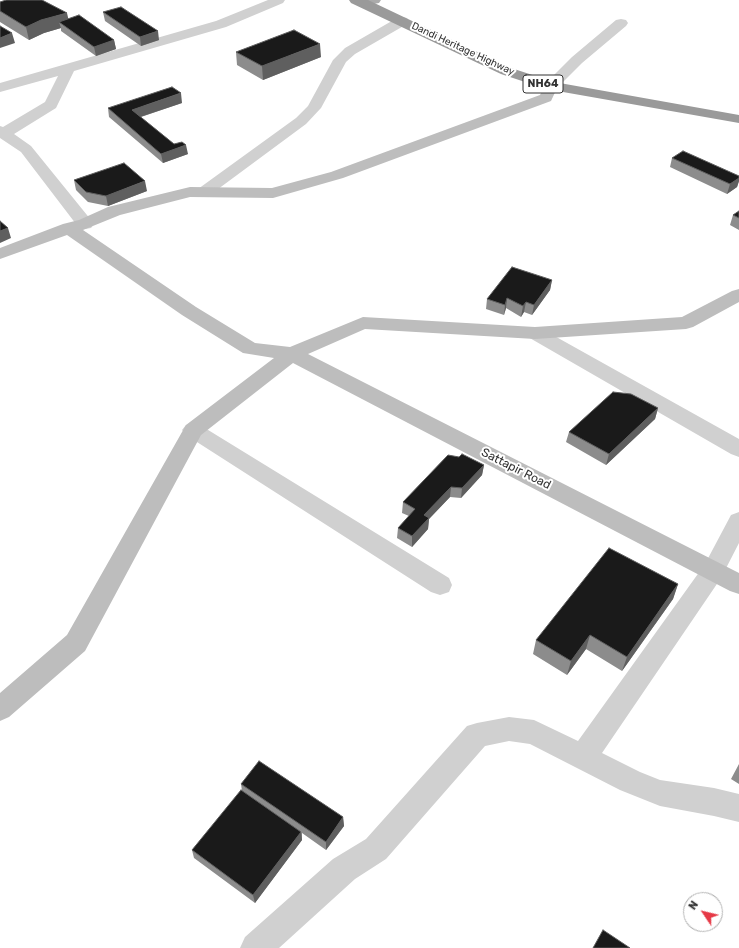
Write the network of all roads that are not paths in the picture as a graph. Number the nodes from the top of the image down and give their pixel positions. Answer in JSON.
{"nodes":[{"id":1,"x":279,"y":0,"type":"edge"},
{"id":2,"x":364,"y":1,"type":"edge"},
{"id":3,"x":402,"y":21,"type":"junction"},
{"id":4,"x":621,"y":23,"type":"dead end"},
{"id":5,"x":68,"y":69,"type":"junction"},
{"id":6,"x":551,"y":86,"type":"junction"},
{"id":7,"x":0,"y":88,"type":"edge"},
{"id":8,"x":739,"y":119,"type":"edge"},
{"id":9,"x":2,"y":132,"type":"edge"},
{"id":10,"x":204,"y":192,"type":"junction"},
{"id":11,"x":77,"y":226,"type":"junction"},
{"id":12,"x":0,"y":254,"type":"edge"},
{"id":13,"x":739,"y":295,"type":"edge"},
{"id":14,"x":535,"y":333,"type":"junction"},
{"id":15,"x":292,"y":354,"type":"junction"},
{"id":16,"x":193,"y":430,"type":"junction"},
{"id":17,"x":739,"y":449,"type":"edge"},
{"id":18,"x":739,"y":521,"type":"edge"},
{"id":19,"x":713,"y":571,"type":"junction"},
{"id":20,"x":739,"y":584,"type":"edge"},
{"id":21,"x":440,"y":585,"type":"dead end"},
{"id":22,"x":0,"y":709,"type":"edge"},
{"id":23,"x":583,"y":757,"type":"junction"},
{"id":24,"x":739,"y":808,"type":"edge"},
{"id":25,"x":256,"y":948,"type":"edge"}],
"edges":[{"from":1,"to":5,"type":"street"},
{"from":2,"to":3,"type":"highway","name":"Dandi Heritage Highway","number":"NH64"},
{"from":3,"to":6,"type":"highway","name":"Dandi Heritage Highway","number":"NH64"},
{"from":3,"to":10,"type":"street"},
{"from":4,"to":6,"type":"street"},
{"from":5,"to":7,"type":"street"},
{"from":5,"to":9,"type":"street"},
{"from":6,"to":8,"type":"highway","name":"Dandi Heritage Highway","number":"NH64"},
{"from":6,"to":10,"type":"street"},
{"from":9,"to":11,"type":"street"},
{"from":10,"to":11,"type":"street"},
{"from":11,"to":12,"type":"street"},
{"from":11,"to":15,"type":"street"},
{"from":13,"to":14,"type":"street"},
{"from":14,"to":15,"type":"street"},
{"from":14,"to":17,"type":"street"},
{"from":15,"to":16,"type":"street"},
{"from":15,"to":19,"type":"street","name":"Sattapir Road"},
{"from":16,"to":21,"type":"street"},
{"from":16,"to":22,"type":"street"},
{"from":18,"to":19,"type":"street"},
{"from":19,"to":20,"type":"street","name":"Sattapir Road"},
{"from":19,"to":23,"type":"street"},
{"from":23,"to":24,"type":"street"},
{"from":23,"to":25,"type":"street"}]}
